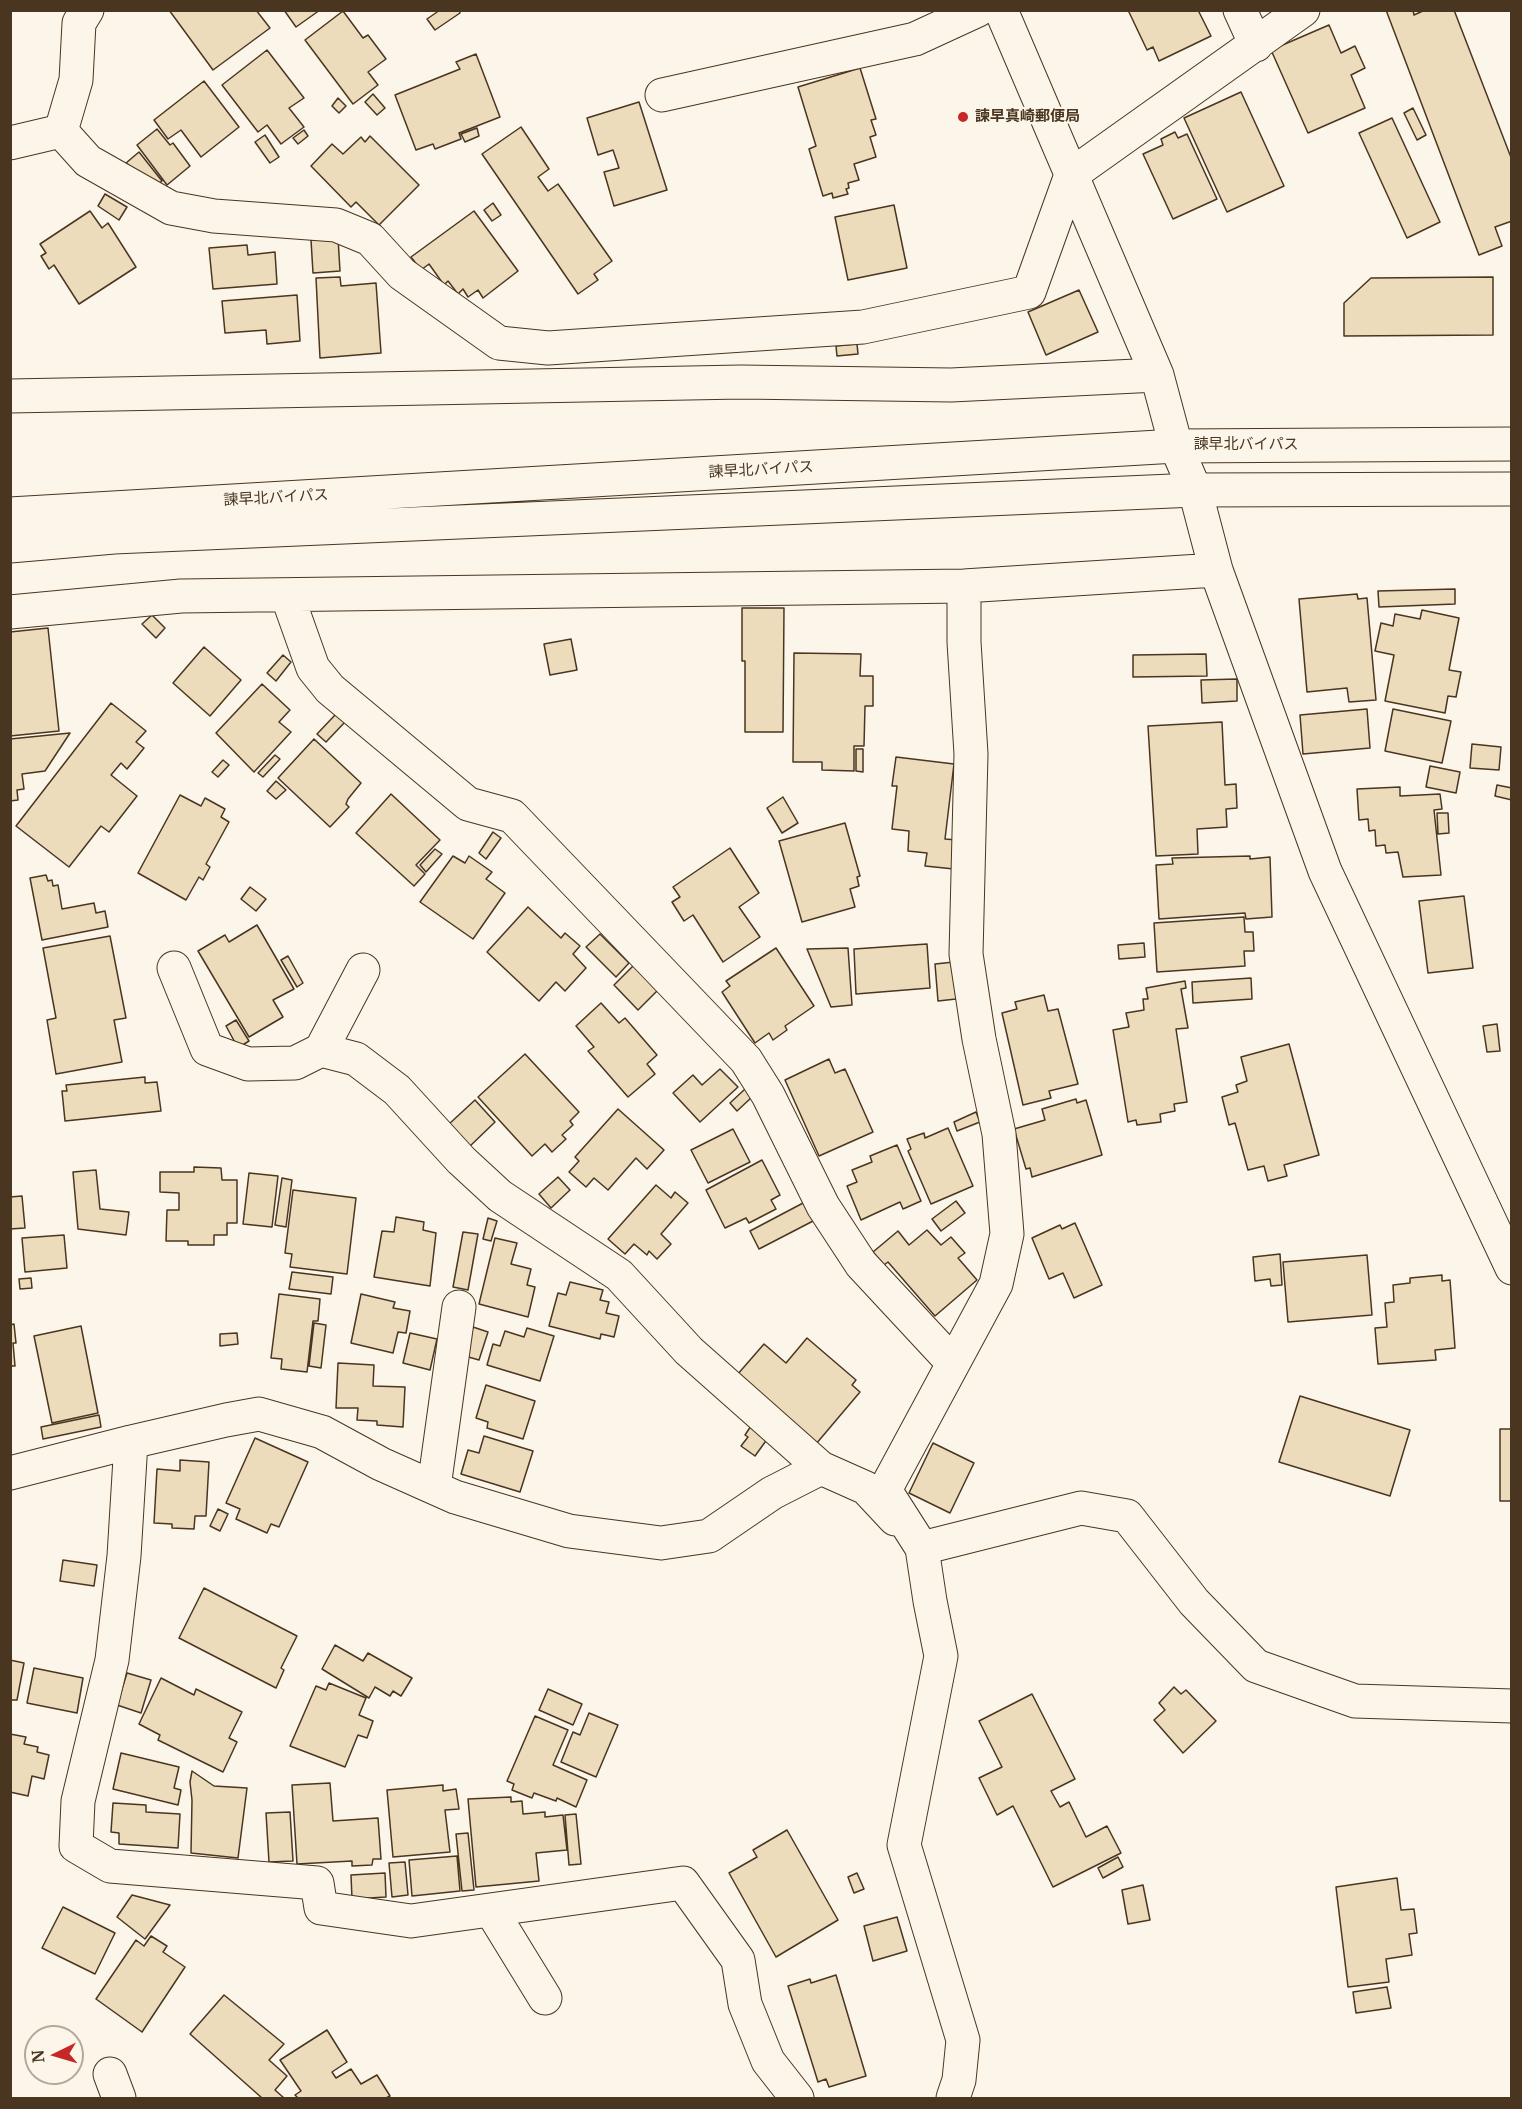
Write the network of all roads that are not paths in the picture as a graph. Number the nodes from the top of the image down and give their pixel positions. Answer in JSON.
{"nodes":[{"id":1,"x":87,"y":10,"type":"edge"},
{"id":2,"x":978,"y":10,"type":"edge"},
{"id":3,"x":1001,"y":10,"type":"edge"},
{"id":4,"x":1240,"y":10,"type":"edge"},
{"id":5,"x":1303,"y":10,"type":"edge"},
{"id":6,"x":1256,"y":45,"type":"junction"},
{"id":7,"x":662,"y":95,"type":"dead end"},
{"id":8,"x":61,"y":131,"type":"junction"},
{"id":9,"x":10,"y":143,"type":"edge"},
{"id":10,"x":1071,"y":175,"type":"junction"},
{"id":11,"x":1157,"y":375,"type":"junction"},
{"id":12,"x":10,"y":396,"type":"edge"},
{"id":13,"x":1512,"y":444,"type":"edge"},
{"id":14,"x":1176,"y":446,"type":"junction"},
{"id":15,"x":1512,"y":489,"type":"edge"},
{"id":16,"x":1195,"y":490,"type":"junction"},
{"id":17,"x":10,"y":514,"type":"edge"},
{"id":18,"x":10,"y":546,"type":"edge"},
{"id":19,"x":1216,"y":570,"type":"junction"},
{"id":20,"x":964,"y":586,"type":"junction"},
{"id":21,"x":287,"y":595,"type":"junction"},
{"id":22,"x":10,"y":612,"type":"edge"},
{"id":23,"x":174,"y":968,"type":"dead end"},
{"id":24,"x":363,"y":970,"type":"dead end"},
{"id":25,"x":321,"y":1050,"type":"junction"},
{"id":26,"x":1512,"y":1268,"type":"edge"},
{"id":27,"x":459,"y":1307,"type":"dead end"},
{"id":28,"x":953,"y":1363,"type":"junction"},
{"id":29,"x":131,"y":1442,"type":"junction"},
{"id":30,"x":821,"y":1468,"type":"junction"},
{"id":31,"x":10,"y":1473,"type":"edge"},
{"id":32,"x":434,"y":1487,"type":"junction"},
{"id":33,"x":922,"y":1548,"type":"junction"},
{"id":34,"x":1512,"y":1706,"type":"edge"},
{"id":35,"x":491,"y":1910,"type":"junction"},
{"id":36,"x":545,"y":1998,"type":"dead end"},
{"id":37,"x":797,"y":2098,"type":"edge"},
{"id":38,"x":953,"y":2098,"type":"edge"}],
"edges":[{"from":1,"to":8,"type":"main road"},
{"from":2,"to":7,"type":"main road"},
{"from":3,"to":10,"type":"main road"},
{"from":4,"to":6,"type":"main road"},
{"from":5,"to":6,"type":"main road"},
{"from":6,"to":10,"type":"main road"},
{"from":8,"to":9,"type":"main road"},
{"from":8,"to":10,"type":"main road"},
{"from":10,"to":11,"type":"main road"},
{"from":11,"to":12,"type":"main road"},
{"from":11,"to":14,"type":"main road"},
{"from":13,"to":14,"type":"main road","name":"諫早北バイパス"},
{"from":14,"to":16,"type":"main road"},
{"from":14,"to":17,"type":"main road","name":"諫早北バイパス"},
{"from":15,"to":16,"type":"main road"},
{"from":16,"to":18,"type":"main road"},
{"from":16,"to":19,"type":"main road"},
{"from":19,"to":20,"type":"main road"},
{"from":19,"to":26,"type":"main road"},
{"from":20,"to":21,"type":"main road"},
{"from":20,"to":28,"type":"main road"},
{"from":21,"to":22,"type":"main road"},
{"from":21,"to":28,"type":"main road"},
{"from":23,"to":25,"type":"main road"},
{"from":24,"to":25,"type":"main road"},
{"from":25,"to":30,"type":"main road"},
{"from":27,"to":32,"type":"main road"},
{"from":28,"to":33,"type":"main road"},
{"from":29,"to":31,"type":"main road"},
{"from":29,"to":32,"type":"main road"},
{"from":29,"to":35,"type":"main road"},
{"from":30,"to":32,"type":"main road"},
{"from":30,"to":33,"type":"main road"},
{"from":33,"to":34,"type":"main road"},
{"from":33,"to":38,"type":"main road"},
{"from":35,"to":36,"type":"main road"},
{"from":35,"to":37,"type":"main road"}]}
